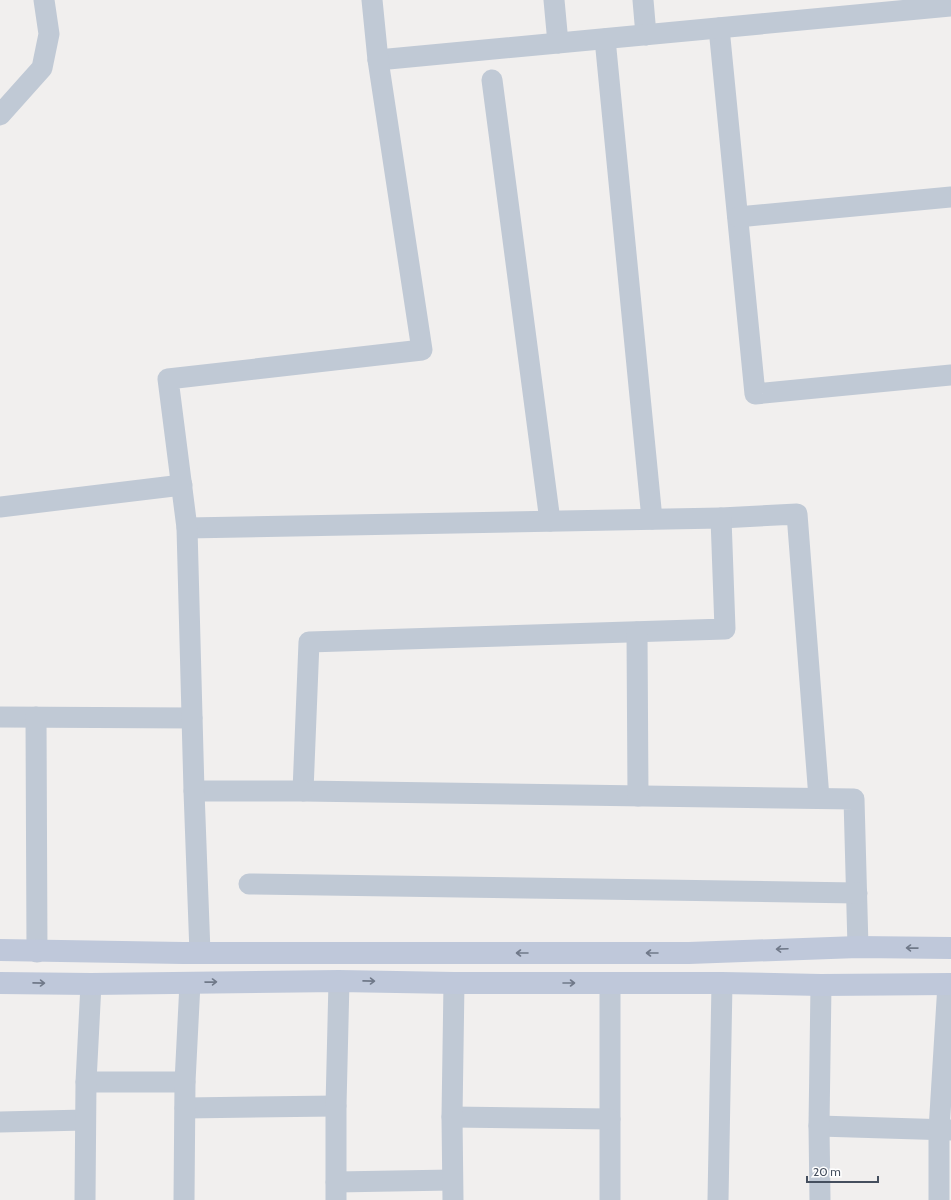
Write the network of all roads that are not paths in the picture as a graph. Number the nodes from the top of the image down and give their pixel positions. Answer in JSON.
{"nodes":[{"id":1,"x":44,"y":0,"type":"edge"},
{"id":2,"x":372,"y":0,"type":"edge"},
{"id":3,"x":554,"y":0,"type":"edge"},
{"id":4,"x":643,"y":0,"type":"edge"},
{"id":5,"x":951,"y":6,"type":"edge"},
{"id":6,"x":719,"y":28,"type":"junction"},
{"id":7,"x":646,"y":35,"type":"junction"},
{"id":8,"x":605,"y":39,"type":"junction"},
{"id":9,"x":558,"y":43,"type":"junction"},
{"id":10,"x":378,"y":60,"type":"junction"},
{"id":11,"x":492,"y":80,"type":"dead end"},
{"id":12,"x":0,"y":115,"type":"edge"},
{"id":13,"x":951,"y":197,"type":"edge"},
{"id":14,"x":738,"y":217,"type":"junction"},
{"id":15,"x":951,"y":375,"type":"edge"},
{"id":16,"x":182,"y":485,"type":"junction"},
{"id":17,"x":0,"y":507,"type":"edge"},
{"id":18,"x":720,"y":518,"type":"junction"},
{"id":19,"x":652,"y":519,"type":"junction"},
{"id":20,"x":550,"y":521,"type":"junction"},
{"id":21,"x":187,"y":528,"type":"junction"},
{"id":22,"x":637,"y":632,"type":"junction"},
{"id":23,"x":0,"y":717,"type":"edge"},
{"id":24,"x":36,"y":717,"type":"junction"},
{"id":25,"x":192,"y":718,"type":"junction"},
{"id":26,"x":194,"y":791,"type":"junction"},
{"id":27,"x":303,"y":791,"type":"junction"},
{"id":28,"x":638,"y":796,"type":"junction"},
{"id":29,"x":819,"y":798,"type":"junction"},
{"id":30,"x":249,"y":884,"type":"dead end"},
{"id":31,"x":857,"y":893,"type":"junction"},
{"id":32,"x":858,"y":947,"type":"junction"},
{"id":33,"x":951,"y":948,"type":"edge"},
{"id":34,"x":0,"y":950,"type":"edge"},
{"id":35,"x":37,"y":952,"type":"junction"},
{"id":36,"x":200,"y":953,"type":"junction"},
{"id":37,"x":689,"y":953,"type":"junction"},
{"id":38,"x":339,"y":981,"type":"junction"},
{"id":39,"x":0,"y":983,"type":"edge"},
{"id":40,"x":190,"y":983,"type":"junction"},
{"id":41,"x":454,"y":983,"type":"junction"},
{"id":42,"x":610,"y":983,"type":"junction"},
{"id":43,"x":688,"y":983,"type":"junction"},
{"id":44,"x":722,"y":983,"type":"junction"},
{"id":45,"x":91,"y":984,"type":"junction"},
{"id":46,"x":949,"y":984,"type":"edge"},
{"id":47,"x":821,"y":985,"type":"junction"},
{"id":48,"x":86,"y":1082,"type":"junction"},
{"id":49,"x":185,"y":1082,"type":"junction"},
{"id":50,"x":336,"y":1106,"type":"junction"},
{"id":51,"x":185,"y":1108,"type":"junction"},
{"id":52,"x":452,"y":1117,"type":"junction"},
{"id":53,"x":610,"y":1119,"type":"junction"},
{"id":54,"x":86,"y":1120,"type":"junction"},
{"id":55,"x":0,"y":1122,"type":"edge"},
{"id":56,"x":819,"y":1126,"type":"junction"},
{"id":57,"x":945,"y":1130,"type":"edge"},
{"id":58,"x":452,"y":1190,"type":"edge"},
{"id":59,"x":336,"y":1191,"type":"edge"},
{"id":60,"x":85,"y":1200,"type":"edge"},
{"id":61,"x":184,"y":1200,"type":"edge"},
{"id":62,"x":610,"y":1200,"type":"edge"},
{"id":63,"x":718,"y":1200,"type":"edge"},
{"id":64,"x":820,"y":1200,"type":"edge"},
{"id":65,"x":939,"y":1200,"type":"edge"}],
"edges":[{"from":1,"to":12,"type":"street"},
{"from":2,"to":10,"type":"street"},
{"from":3,"to":9,"type":"street"},
{"from":4,"to":7,"type":"street"},
{"from":5,"to":6,"type":"street"},
{"from":6,"to":7,"type":"street"},
{"from":6,"to":14,"type":"street"},
{"from":7,"to":8,"type":"street"},
{"from":8,"to":9,"type":"street"},
{"from":8,"to":19,"type":"street"},
{"from":9,"to":10,"type":"street"},
{"from":10,"to":16,"type":"street"},
{"from":11,"to":20,"type":"street"},
{"from":13,"to":14,"type":"street"},
{"from":14,"to":15,"type":"street"},
{"from":16,"to":17,"type":"street"},
{"from":16,"to":21,"type":"street"},
{"from":18,"to":19,"type":"street"},
{"from":18,"to":22,"type":"street"},
{"from":18,"to":29,"type":"street"},
{"from":19,"to":20,"type":"street"},
{"from":20,"to":21,"type":"street"},
{"from":21,"to":25,"type":"street"},
{"from":22,"to":27,"type":"street"},
{"from":22,"to":28,"type":"street"},
{"from":23,"to":24,"type":"street"},
{"from":24,"to":25,"type":"street"},
{"from":24,"to":35,"type":"street"},
{"from":25,"to":26,"type":"street"},
{"from":26,"to":27,"type":"street"},
{"from":26,"to":36,"type":"street"},
{"from":27,"to":28,"type":"street"},
{"from":28,"to":29,"type":"street"},
{"from":29,"to":31,"type":"street"},
{"from":30,"to":31,"type":"street"},
{"from":31,"to":32,"type":"street"},
{"from":33,"to":32,"type":"street","one_way":true},
{"from":32,"to":37,"type":"street","one_way":true},
{"from":34,"to":35,"type":"street"},
{"from":35,"to":36,"type":"street"},
{"from":37,"to":36,"type":"street","one_way":true},
{"from":37,"to":43,"type":"street"},
{"from":40,"to":38,"type":"street","one_way":true},
{"from":38,"to":41,"type":"street","one_way":true},
{"from":38,"to":50,"type":"street"},
{"from":39,"to":45,"type":"street","one_way":true},
{"from":40,"to":45,"type":"street"},
{"from":40,"to":49,"type":"street"},
{"from":41,"to":42,"type":"street","one_way":true},
{"from":41,"to":52,"type":"street"},
{"from":42,"to":43,"type":"street"},
{"from":42,"to":53,"type":"street"},
{"from":43,"to":44,"type":"street"},
{"from":44,"to":47,"type":"street"},
{"from":44,"to":63,"type":"street"},
{"from":45,"to":48,"type":"street"},
{"from":46,"to":47,"type":"street"},
{"from":46,"to":57,"type":"street"},
{"from":47,"to":56,"type":"street"},
{"from":48,"to":49,"type":"street"},
{"from":48,"to":54,"type":"street"},
{"from":49,"to":51,"type":"street"},
{"from":50,"to":51,"type":"street"},
{"from":50,"to":59,"type":"street"},
{"from":51,"to":61,"type":"street"},
{"from":52,"to":53,"type":"street"},
{"from":52,"to":58,"type":"street"},
{"from":53,"to":62,"type":"street"},
{"from":54,"to":55,"type":"street"},
{"from":54,"to":60,"type":"street"},
{"from":56,"to":57,"type":"street"},
{"from":56,"to":64,"type":"street"},
{"from":57,"to":65,"type":"street"},
{"from":58,"to":59,"type":"street"}]}
